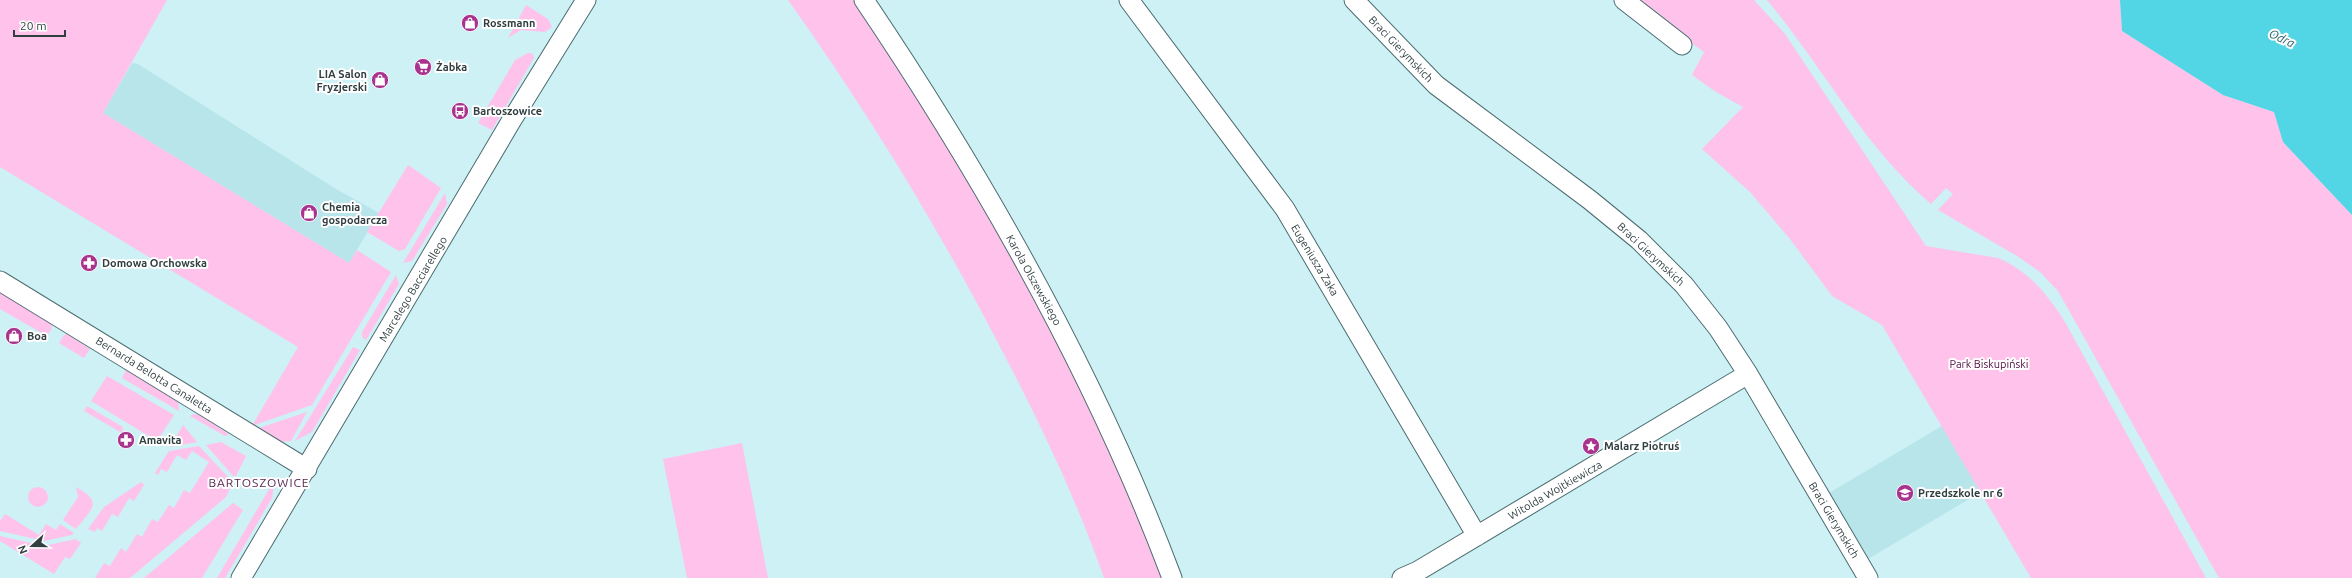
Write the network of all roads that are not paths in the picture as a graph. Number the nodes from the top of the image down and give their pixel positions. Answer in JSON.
{"nodes":[{"id":1,"x":586,"y":0,"type":"edge"},
{"id":2,"x":864,"y":0,"type":"edge"},
{"id":3,"x":1129,"y":0,"type":"edge"},
{"id":4,"x":1354,"y":0,"type":"edge"},
{"id":5,"x":1624,"y":0,"type":"edge"},
{"id":6,"x":1682,"y":44,"type":"dead end"},
{"id":7,"x":0,"y":282,"type":"edge"},
{"id":8,"x":1748,"y":374,"type":"junction"},
{"id":9,"x":307,"y":469,"type":"junction"},
{"id":10,"x":1477,"y":536,"type":"junction"},
{"id":11,"x":241,"y":578,"type":"edge"},
{"id":12,"x":1172,"y":578,"type":"edge"},
{"id":13,"x":1402,"y":578,"type":"edge"},
{"id":14,"x":1868,"y":578,"type":"edge"}],
"edges":[{"from":1,"to":9,"type":"street","name":"Marcelego Bacciarellego"},
{"from":2,"to":12,"type":"street","name":"Karola Olszewskiego"},
{"from":3,"to":10,"type":"street","name":"Eugeniusza Zaka"},
{"from":4,"to":8,"type":"street","name":"Braci Gierymskich"},
{"from":5,"to":6,"type":"street"},
{"from":7,"to":9,"type":"street","name":"Bernarda Belotta Canaletta"},
{"from":8,"to":10,"type":"street","name":"Witolda Wojtkiewicza"},
{"from":8,"to":14,"type":"street","name":"Braci Gierymskich"},
{"from":9,"to":11,"type":"street","name":"Marcelego Bacciarellego"},
{"from":10,"to":13,"type":"street","name":"Witolda Wojtkiewicza"}]}
